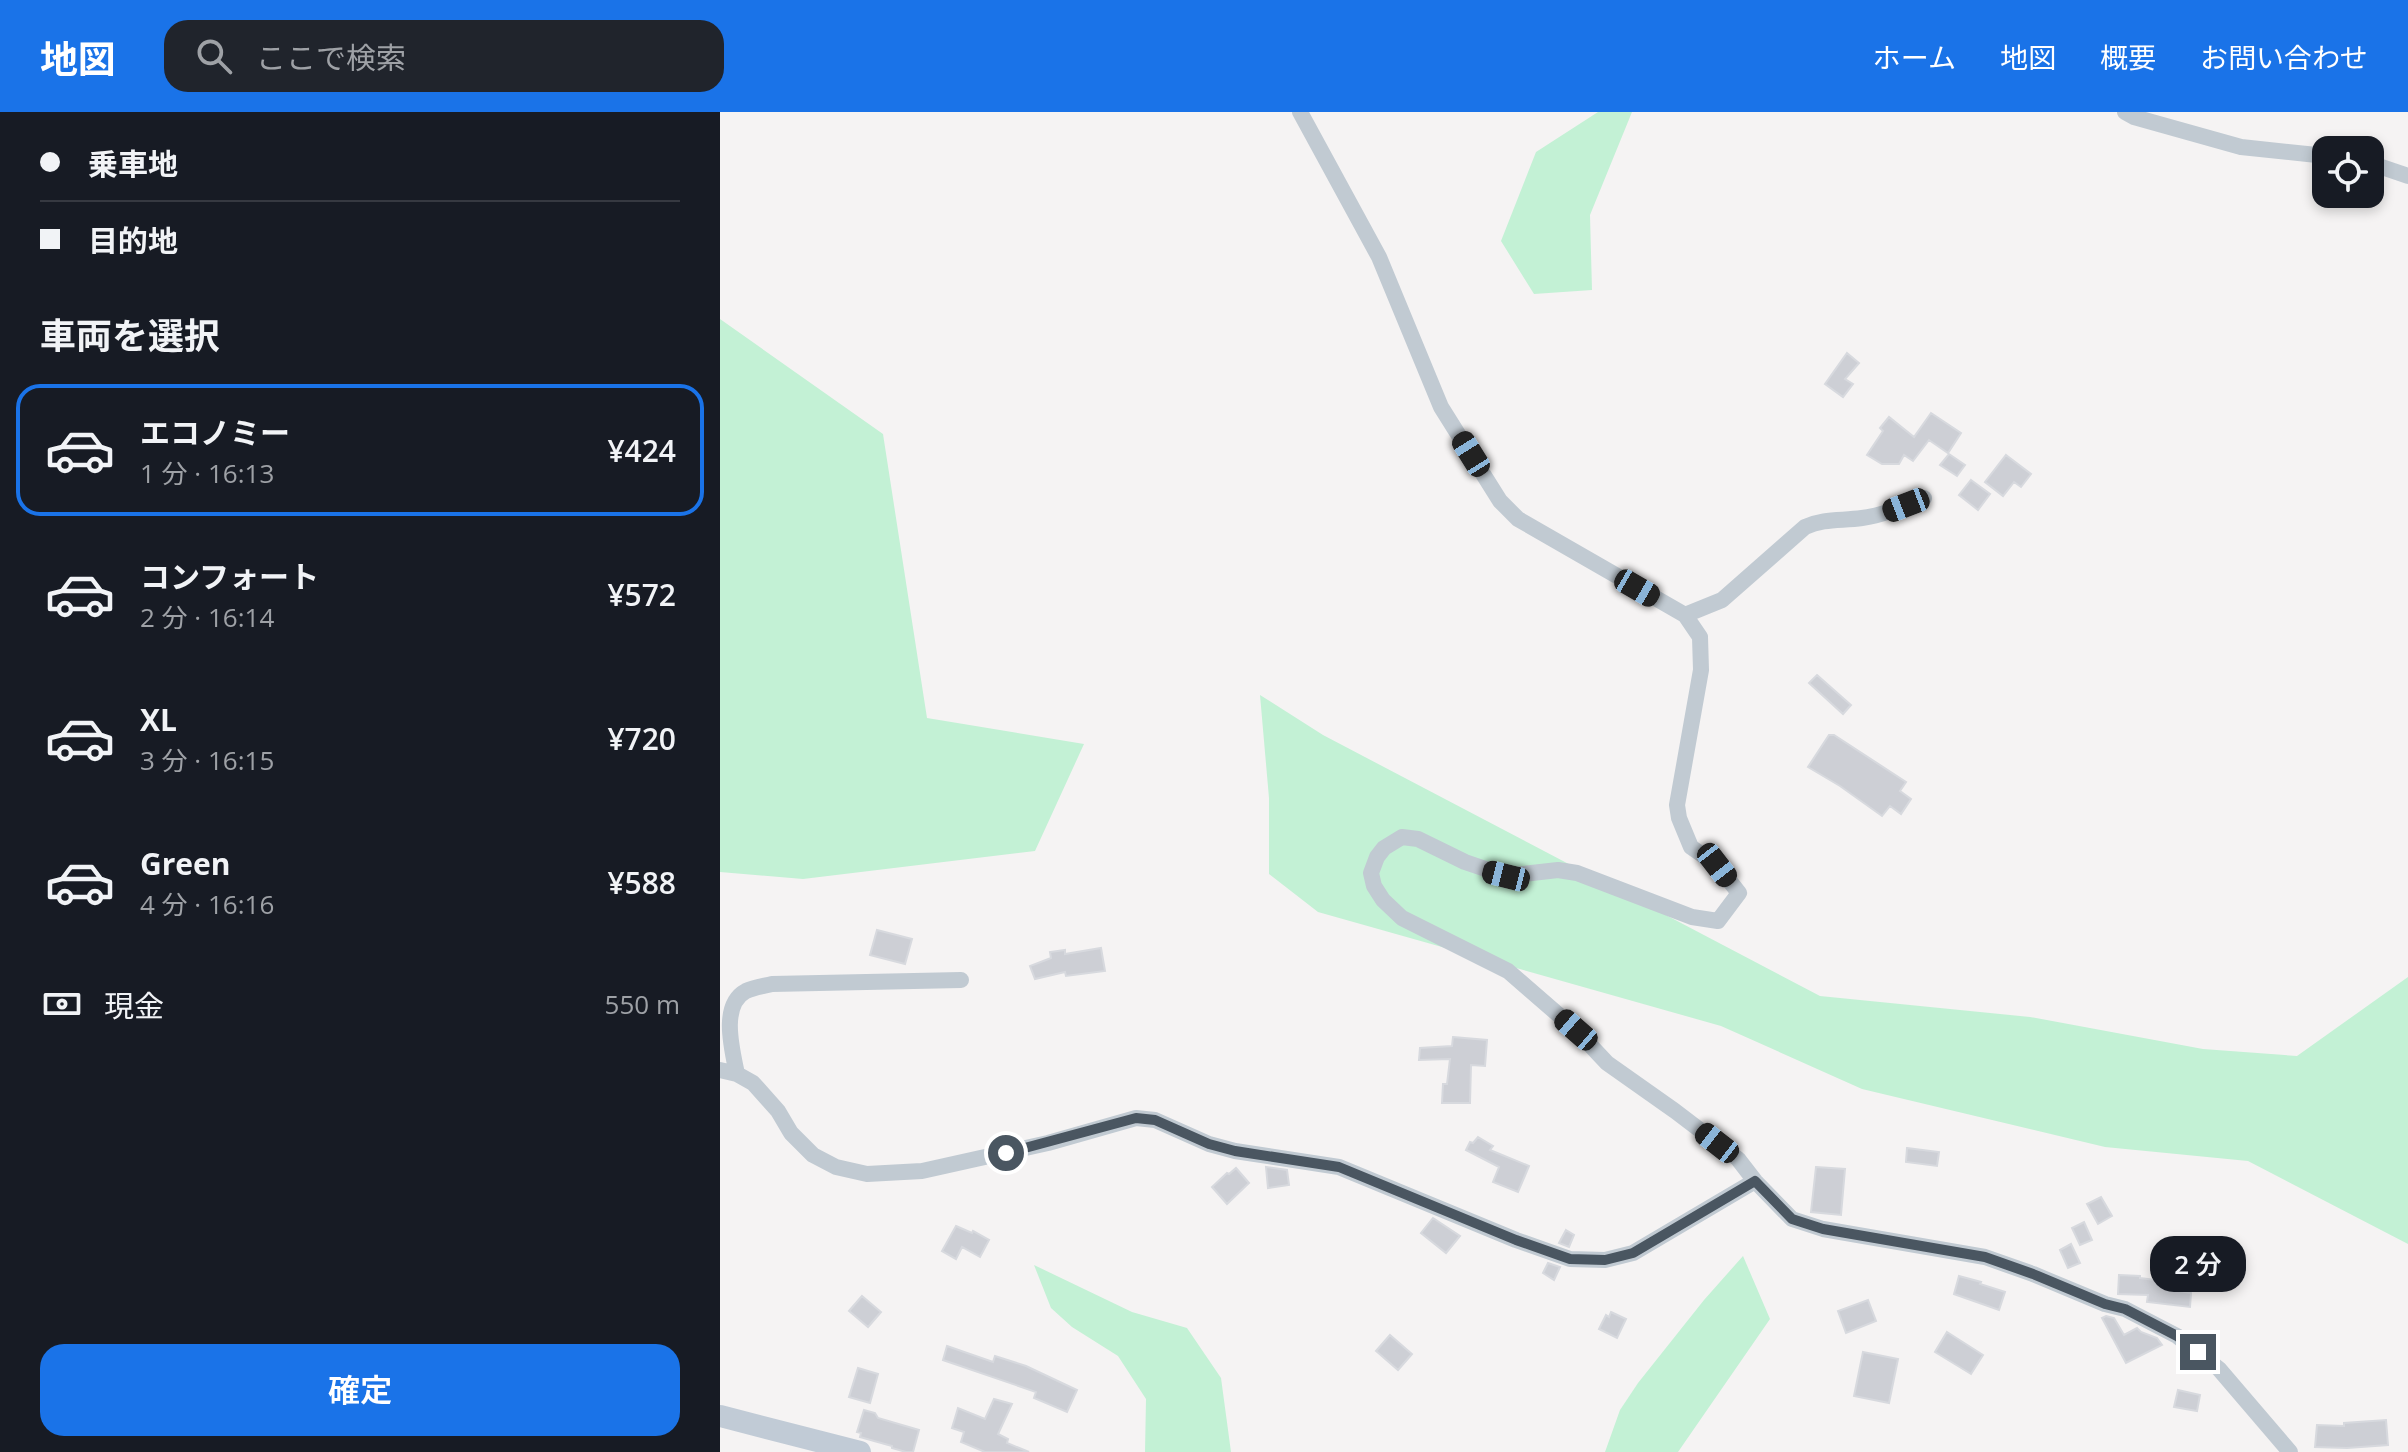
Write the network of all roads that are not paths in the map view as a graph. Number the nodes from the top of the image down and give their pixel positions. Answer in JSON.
{"nodes":[{"id":1,"x":1300,"y":112,"type":"edge"},
{"id":2,"x":2125,"y":112,"type":"edge"},
{"id":3,"x":2312,"y":155,"type":"edge"},
{"id":4,"x":2384,"y":168,"type":"edge"},
{"id":5,"x":2408,"y":176,"type":"edge"},
{"id":6,"x":1924,"y":498,"type":"dead end"},
{"id":7,"x":1685,"y":615,"type":"junction"},
{"id":8,"x":961,"y":980,"type":"dead end"},
{"id":9,"x":728,"y":1072,"type":"edge"},
{"id":10,"x":1755,"y":1181,"type":"junction"},
{"id":11,"x":720,"y":1416,"type":"edge"},
{"id":12,"x":860,"y":1452,"type":"edge"},
{"id":13,"x":2290,"y":1452,"type":"edge"}],
"edges":[{"from":1,"to":7,"type":"street"},
{"from":2,"to":3,"type":"street"},
{"from":4,"to":5,"type":"street"},
{"from":6,"to":7,"type":"street"},
{"from":7,"to":10,"type":"street"},
{"from":8,"to":9,"type":"street"},
{"from":9,"to":10,"type":"street"},
{"from":10,"to":13,"type":"street"},
{"from":11,"to":12,"type":"main road"}]}
